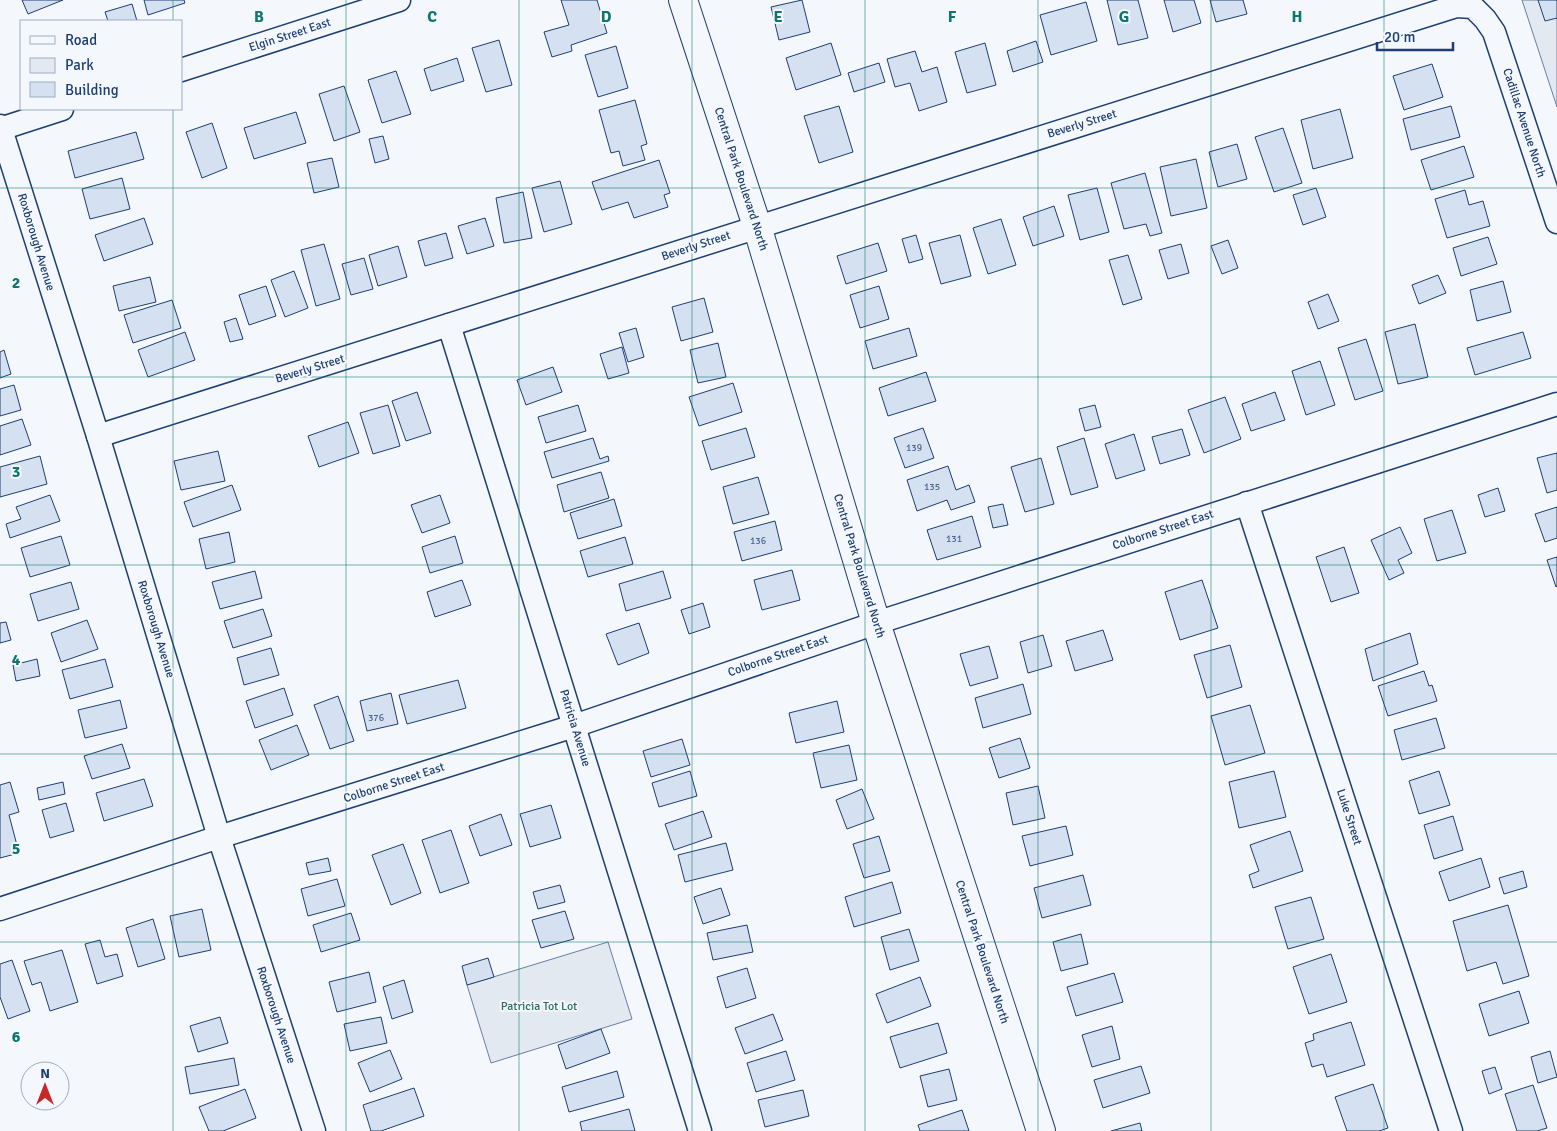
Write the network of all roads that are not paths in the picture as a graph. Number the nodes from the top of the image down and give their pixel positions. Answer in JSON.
{"nodes":[{"id":1,"x":399,"y":0,"type":"edge"},
{"id":2,"x":683,"y":0,"type":"edge"},
{"id":3,"x":1352,"y":39,"type":"joint"},
{"id":4,"x":182,"y":70,"type":"edge"},
{"id":5,"x":59,"y":110,"type":"edge"},
{"id":6,"x":0,"y":128,"type":"edge"},
{"id":7,"x":1557,"y":222,"type":"edge"},
{"id":8,"x":757,"y":226,"type":"junction"},
{"id":9,"x":449,"y":325,"type":"junction"},
{"id":10,"x":1557,"y":404,"type":"edge"},
{"id":11,"x":98,"y":436,"type":"junction"},
{"id":12,"x":1247,"y":503,"type":"junction"},
{"id":13,"x":876,"y":623,"type":"junction"},
{"id":14,"x":574,"y":726,"type":"junction"},
{"id":15,"x":218,"y":837,"type":"junction"},
{"id":16,"x":0,"y":909,"type":"edge"},
{"id":17,"x":314,"y":1131,"type":"edge"},
{"id":18,"x":700,"y":1131,"type":"edge"},
{"id":19,"x":1040,"y":1131,"type":"edge"},
{"id":20,"x":1452,"y":1131,"type":"edge"}],
"edges":[{"from":1,"to":4,"type":"street","name":"Elgin Street East"},
{"from":2,"to":8,"type":"street","name":"Central Park Boulevard North"},
{"from":3,"to":7,"type":"street","name":"Cadillac Avenue North"},
{"from":3,"to":8,"type":"street","name":"Beverly Street"},
{"from":5,"to":6,"type":"street"},
{"from":6,"to":11,"type":"street","name":"Roxborough Avenue"},
{"from":8,"to":9,"type":"street","name":"Beverly Street"},
{"from":8,"to":13,"type":"street","name":"Central Park Boulevard North"},
{"from":9,"to":11,"type":"street","name":"Beverly Street"},
{"from":9,"to":14,"type":"street","name":"Patricia Avenue"},
{"from":10,"to":12,"type":"street","name":"Colborne Street East"},
{"from":11,"to":15,"type":"street","name":"Roxborough Avenue"},
{"from":12,"to":13,"type":"street","name":"Colborne Street East"},
{"from":12,"to":20,"type":"street","name":"Luke Street"},
{"from":13,"to":14,"type":"street","name":"Colborne Street East"},
{"from":13,"to":19,"type":"street","name":"Central Park Boulevard North"},
{"from":14,"to":15,"type":"street","name":"Colborne Street East"},
{"from":14,"to":18,"type":"street","name":"Patricia Avenue"},
{"from":15,"to":16,"type":"street","name":"Colborne Street East"},
{"from":15,"to":17,"type":"street","name":"Roxborough Avenue"}]}
